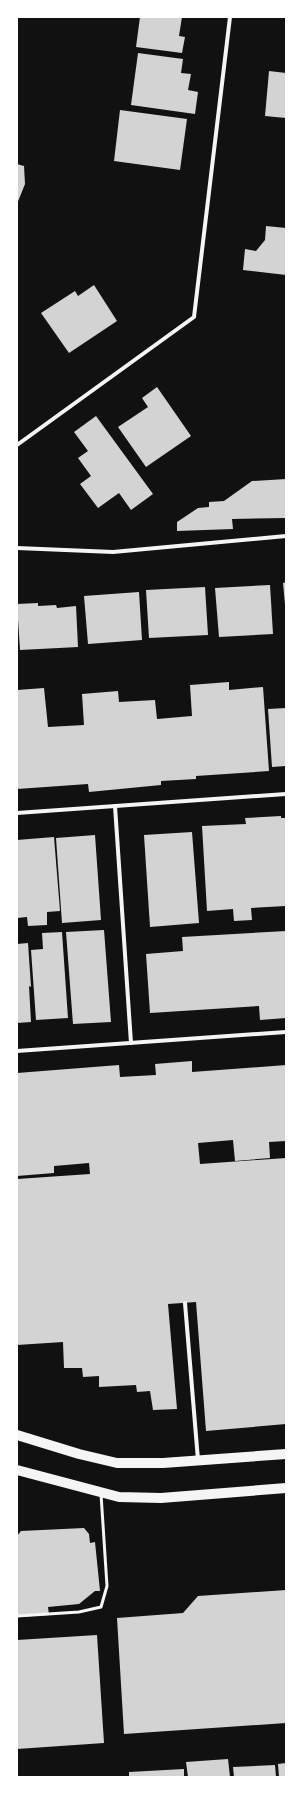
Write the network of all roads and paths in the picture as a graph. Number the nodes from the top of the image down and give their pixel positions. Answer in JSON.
{"nodes":[{"id":1,"x":230,"y":17,"type":"edge"},
{"id":2,"x":17,"y":444,"type":"edge"},
{"id":3,"x":286,"y":536,"type":"edge"},
{"id":4,"x":17,"y":548,"type":"edge"},
{"id":5,"x":286,"y":794,"type":"edge"},
{"id":6,"x":115,"y":806,"type":"junction"},
{"id":7,"x":17,"y":813,"type":"edge"},
{"id":8,"x":286,"y":1032,"type":"edge"},
{"id":9,"x":131,"y":1043,"type":"junction"},
{"id":10,"x":17,"y":1051,"type":"edge"},
{"id":11,"x":185,"y":1303,"type":"dead end"},
{"id":12,"x":17,"y":1435,"type":"edge"},
{"id":13,"x":286,"y":1454,"type":"edge"},
{"id":14,"x":198,"y":1460,"type":"junction"},
{"id":15,"x":17,"y":1470,"type":"edge"},
{"id":16,"x":286,"y":1488,"type":"edge"},
{"id":17,"x":101,"y":1494,"type":"junction"},
{"id":18,"x":17,"y":1616,"type":"edge"}],
"edges":[{"from":1,"to":2,"type":"street"},
{"from":3,"to":4,"type":"street"},
{"from":5,"to":6,"type":"street"},
{"from":6,"to":7,"type":"street"},
{"from":6,"to":9,"type":"street"},
{"from":8,"to":9,"type":"street"},
{"from":9,"to":10,"type":"street"},
{"from":11,"to":14,"type":"street"},
{"from":12,"to":14,"type":"main road"},
{"from":13,"to":14,"type":"main road"},
{"from":15,"to":17,"type":"main road"},
{"from":16,"to":17,"type":"main road"},
{"from":17,"to":18,"type":"lane"}]}
